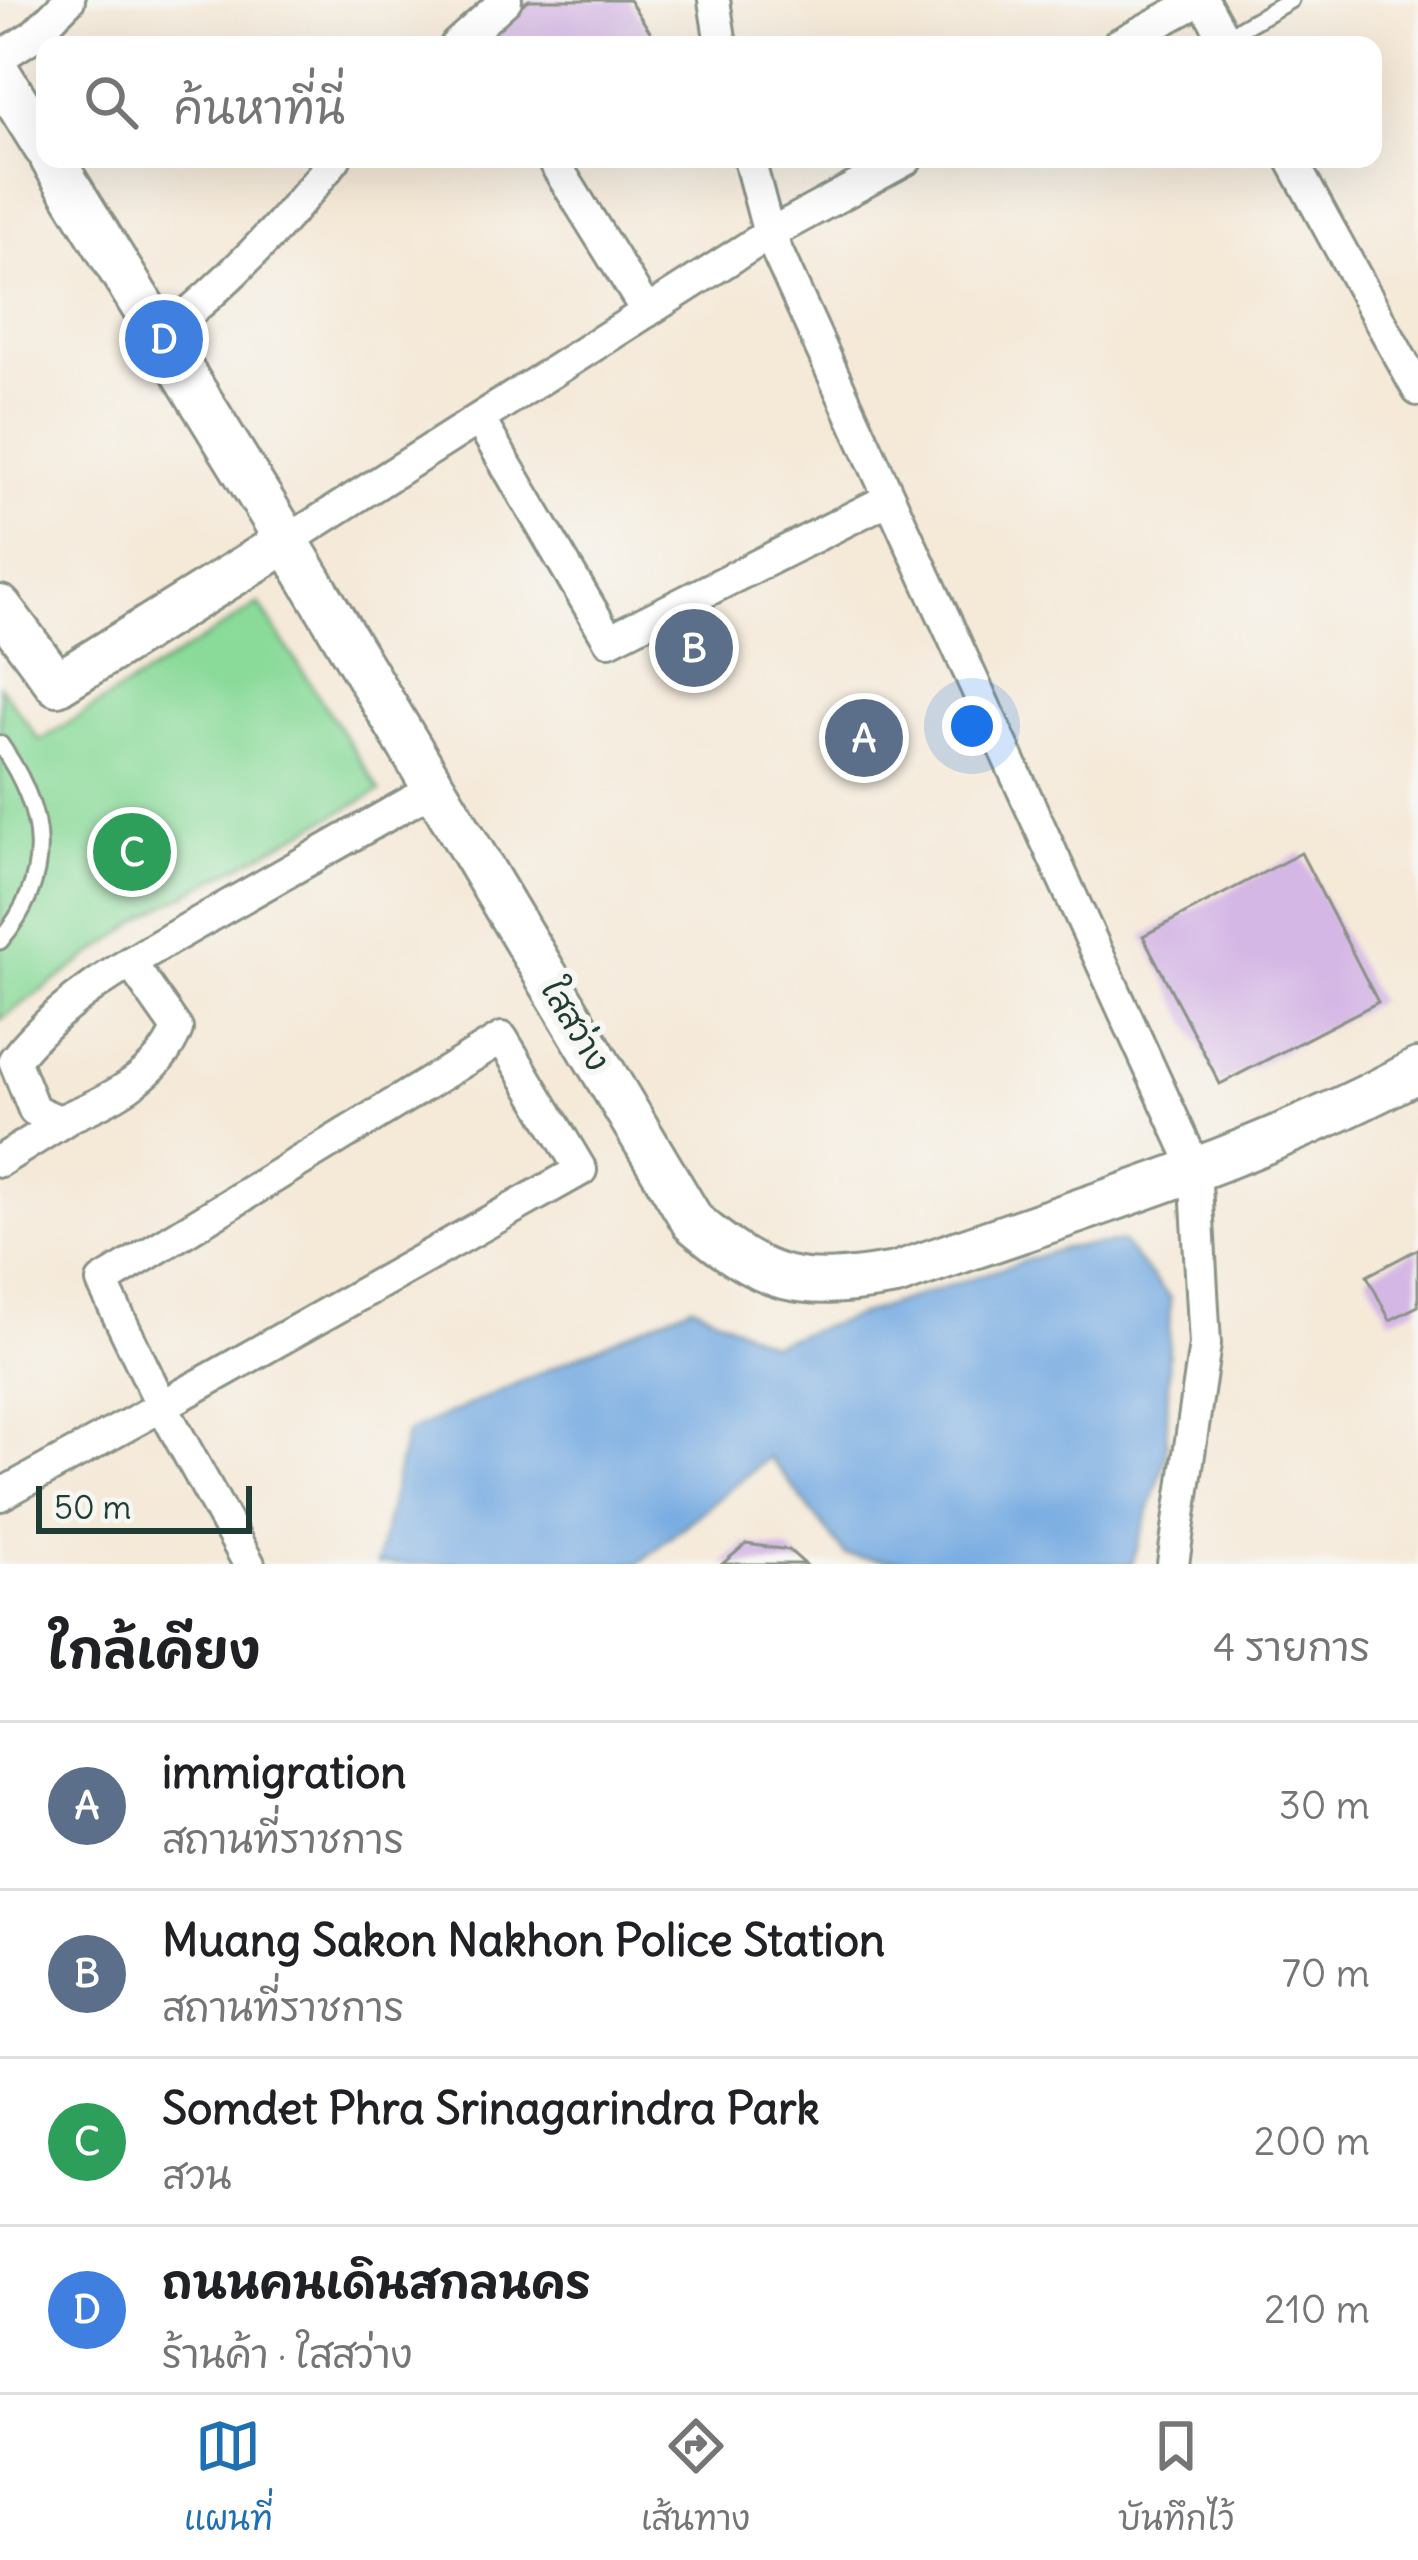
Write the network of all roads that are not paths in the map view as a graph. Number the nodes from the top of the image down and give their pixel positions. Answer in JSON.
{"nodes":[{"id":1,"x":69,"y":0,"type":"edge"},
{"id":2,"x":506,"y":0,"type":"edge"},
{"id":3,"x":714,"y":0,"type":"edge"},
{"id":4,"x":1202,"y":0,"type":"edge"},
{"id":5,"x":1290,"y":0,"type":"edge"},
{"id":6,"x":466,"y":36,"type":"edge"},
{"id":7,"x":720,"y":36,"type":"edge"},
{"id":8,"x":1135,"y":36,"type":"edge"},
{"id":9,"x":1223,"y":36,"type":"edge"},
{"id":10,"x":1234,"y":36,"type":"edge"},
{"id":11,"x":0,"y":57,"type":"edge"},
{"id":12,"x":0,"y":75,"type":"edge"},
{"id":13,"x":36,"y":133,"type":"edge"},
{"id":14,"x":58,"y":168,"type":"edge"},
{"id":15,"x":328,"y":168,"type":"edge"},
{"id":16,"x":558,"y":168,"type":"edge"},
{"id":17,"x":751,"y":168,"type":"edge"},
{"id":18,"x":891,"y":168,"type":"edge"},
{"id":19,"x":1296,"y":168,"type":"edge"},
{"id":20,"x":769,"y":234,"type":"junction"},
{"id":21,"x":647,"y":312,"type":"junction"},
{"id":22,"x":162,"y":335,"type":"junction"},
{"id":23,"x":1418,"y":390,"type":"edge"},
{"id":24,"x":479,"y":419,"type":"junction"},
{"id":25,"x":889,"y":500,"type":"junction"},
{"id":26,"x":287,"y":541,"type":"junction"},
{"id":27,"x":0,"y":607,"type":"edge"},
{"id":28,"x":0,"y":744,"type":"edge"},
{"id":29,"x":435,"y":788,"type":"junction"},
{"id":30,"x":0,"y":941,"type":"edge"},
{"id":31,"x":130,"y":962,"type":"junction"},
{"id":32,"x":1418,"y":1070,"type":"edge"},
{"id":33,"x":75,"y":1114,"type":"junction"},
{"id":34,"x":0,"y":1161,"type":"edge"},
{"id":35,"x":1195,"y":1167,"type":"junction"},
{"id":36,"x":162,"y":1406,"type":"junction"},
{"id":37,"x":0,"y":1495,"type":"edge"},
{"id":38,"x":249,"y":1564,"type":"edge"},
{"id":39,"x":1173,"y":1564,"type":"edge"}],
"edges":[{"from":1,"to":11,"type":"street"},
{"from":2,"to":6,"type":"street"},
{"from":3,"to":7,"type":"street"},
{"from":4,"to":8,"type":"street"},
{"from":4,"to":9,"type":"street"},
{"from":5,"to":10,"type":"lane"},
{"from":12,"to":13,"type":"main road"},
{"from":14,"to":22,"type":"main road","name":"ใสสว่าง"},
{"from":15,"to":22,"type":"street"},
{"from":16,"to":21,"type":"street"},
{"from":17,"to":20,"type":"street"},
{"from":18,"to":20,"type":"street"},
{"from":19,"to":23,"type":"street"},
{"from":20,"to":21,"type":"street"},
{"from":20,"to":25,"type":"street"},
{"from":21,"to":24,"type":"street"},
{"from":22,"to":26,"type":"main road","name":"ใสสว่าง"},
{"from":24,"to":25,"type":"street"},
{"from":24,"to":26,"type":"street"},
{"from":25,"to":35,"type":"street"},
{"from":26,"to":27,"type":"main road"},
{"from":26,"to":29,"type":"main road","name":"ใสสว่าง"},
{"from":28,"to":30,"type":"lane"},
{"from":29,"to":31,"type":"street"},
{"from":29,"to":35,"type":"main road","name":"ใสสว่าง"},
{"from":31,"to":33,"type":"street"},
{"from":31,"to":33,"type":"street"},
{"from":32,"to":35,"type":"main road","name":"ใสสว่าง"},
{"from":33,"to":34,"type":"street"},
{"from":35,"to":39,"type":"street"},
{"from":36,"to":36,"type":"street"},
{"from":36,"to":37,"type":"street"},
{"from":36,"to":38,"type":"street"}]}
